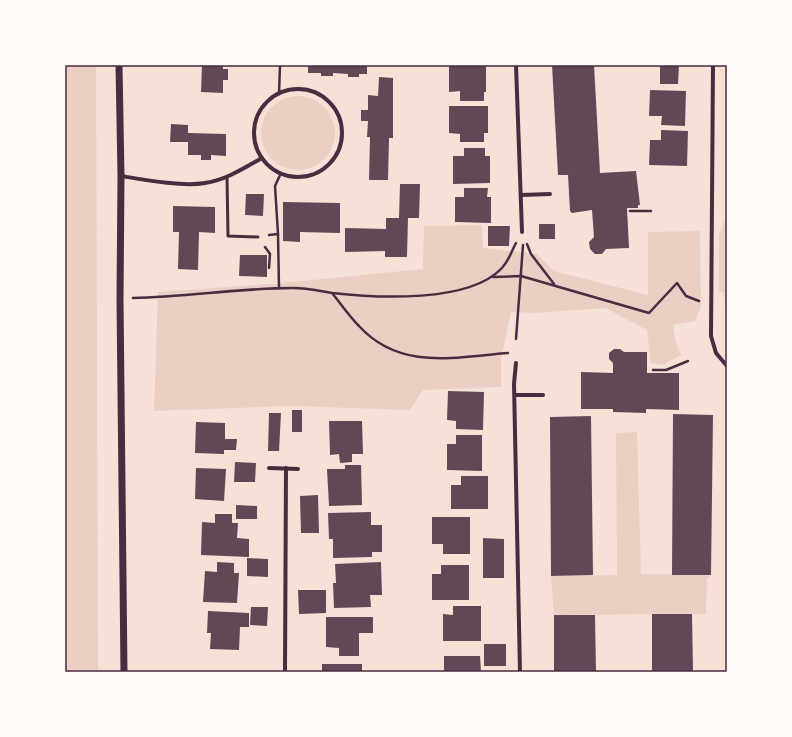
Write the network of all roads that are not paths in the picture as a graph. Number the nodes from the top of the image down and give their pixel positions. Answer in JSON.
{"nodes":[{"id":1,"x":119,"y":65,"type":"edge"},
{"id":2,"x":516,"y":65,"type":"edge"},
{"id":3,"x":713,"y":65,"type":"edge"},
{"id":4,"x":262,"y":158,"type":"junction"},
{"id":5,"x":122,"y":176,"type":"junction"},
{"id":6,"x":227,"y":177,"type":"junction"},
{"id":7,"x":550,"y":194,"type":"dead end"},
{"id":8,"x":521,"y":195,"type":"junction"},
{"id":9,"x":522,"y":232,"type":"road end"},
{"id":10,"x":258,"y":237,"type":"dead end"},
{"id":11,"x":516,"y":363,"type":"dead end"},
{"id":12,"x":727,"y":366,"type":"edge"},
{"id":13,"x":515,"y":395,"type":"junction"},
{"id":14,"x":543,"y":395,"type":"dead end"},
{"id":15,"x":269,"y":468,"type":"dead end"},
{"id":16,"x":286,"y":468,"type":"junction"},
{"id":17,"x":298,"y":469,"type":"dead end"},
{"id":18,"x":124,"y":672,"type":"edge"},
{"id":19,"x":285,"y":672,"type":"edge"},
{"id":20,"x":520,"y":672,"type":"edge"}],
"edges":[{"from":1,"to":5,"type":"street"},
{"from":2,"to":8,"type":"street"},
{"from":3,"to":12,"type":"street"},
{"from":4,"to":4,"type":"street"},
{"from":4,"to":6,"type":"street"},
{"from":5,"to":6,"type":"street"},
{"from":5,"to":18,"type":"street"},
{"from":6,"to":10,"type":"lane"},
{"from":7,"to":8,"type":"street"},
{"from":8,"to":9,"type":"street"},
{"from":11,"to":13,"type":"street"},
{"from":13,"to":14,"type":"street"},
{"from":13,"to":20,"type":"street"},
{"from":15,"to":16,"type":"street"},
{"from":16,"to":17,"type":"street"},
{"from":16,"to":19,"type":"street"}]}
